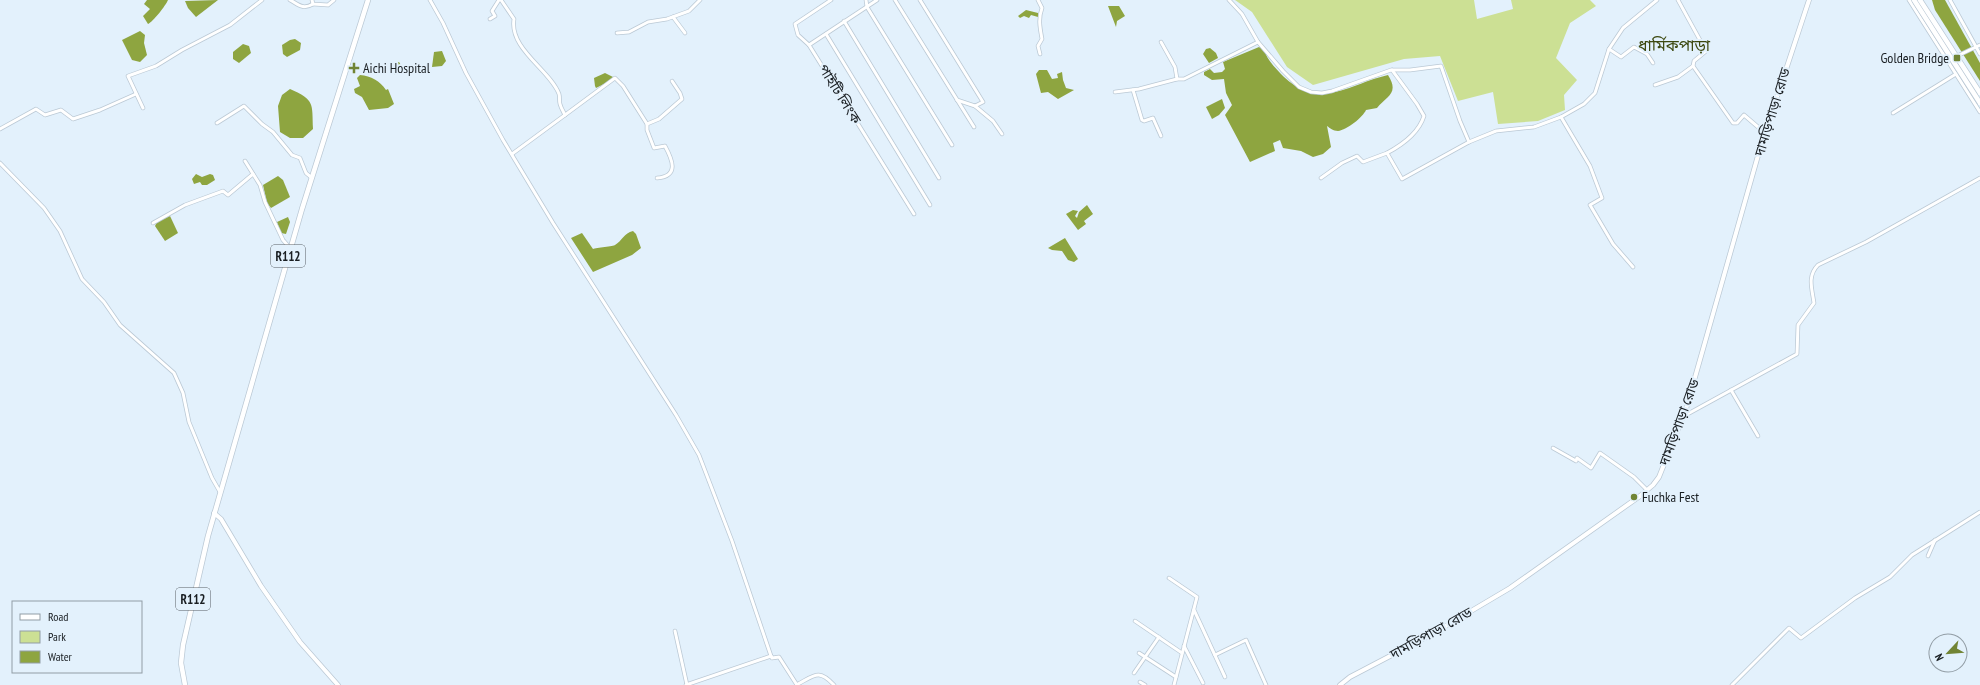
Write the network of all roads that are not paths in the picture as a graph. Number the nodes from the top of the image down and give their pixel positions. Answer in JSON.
{"nodes":[{"id":1,"x":262,"y":0,"type":"edge"},
{"id":2,"x":290,"y":0,"type":"edge"},
{"id":3,"x":334,"y":0,"type":"edge"},
{"id":4,"x":368,"y":0,"type":"edge"},
{"id":5,"x":430,"y":0,"type":"edge"},
{"id":6,"x":500,"y":0,"type":"edge"},
{"id":7,"x":700,"y":0,"type":"edge"},
{"id":8,"x":831,"y":0,"type":"edge"},
{"id":9,"x":866,"y":0,"type":"edge"},
{"id":10,"x":877,"y":0,"type":"edge"},
{"id":11,"x":895,"y":0,"type":"edge"},
{"id":12,"x":920,"y":0,"type":"edge"},
{"id":13,"x":1038,"y":0,"type":"edge"},
{"id":14,"x":1229,"y":0,"type":"edge"},
{"id":15,"x":1657,"y":0,"type":"edge"},
{"id":16,"x":1678,"y":0,"type":"edge"},
{"id":17,"x":1808,"y":0,"type":"edge"},
{"id":18,"x":1909,"y":0,"type":"edge"},
{"id":19,"x":1914,"y":0,"type":"edge"},
{"id":20,"x":1920,"y":0,"type":"edge"},
{"id":21,"x":1924,"y":0,"type":"edge"},
{"id":22,"x":1950,"y":0,"type":"edge"},
{"id":23,"x":312,"y":2,"type":"edge"},
{"id":24,"x":867,"y":7,"type":"junction"},
{"id":25,"x":1926,"y":9,"type":"junction"},
{"id":26,"x":673,"y":17,"type":"junction"},
{"id":27,"x":490,"y":19,"type":"dead end"},
{"id":28,"x":844,"y":21,"type":"junction"},
{"id":29,"x":616,"y":33,"type":"dead end"},
{"id":30,"x":685,"y":33,"type":"dead end"},
{"id":31,"x":826,"y":34,"type":"junction"},
{"id":32,"x":1162,"y":42,"type":"dead end"},
{"id":33,"x":1258,"y":42,"type":"junction"},
{"id":34,"x":809,"y":44,"type":"junction"},
{"id":35,"x":1980,"y":46,"type":"edge"},
{"id":36,"x":1976,"y":47,"type":"junction"},
{"id":37,"x":1609,"y":49,"type":"junction"},
{"id":38,"x":1040,"y":54,"type":"dead end"},
{"id":39,"x":1980,"y":54,"type":"edge"},
{"id":40,"x":1653,"y":63,"type":"dead end"},
{"id":41,"x":1949,"y":63,"type":"junction"},
{"id":42,"x":1693,"y":66,"type":"junction"},
{"id":43,"x":1392,"y":70,"type":"junction"},
{"id":44,"x":1956,"y":74,"type":"junction"},
{"id":45,"x":1177,"y":79,"type":"junction"},
{"id":46,"x":672,"y":81,"type":"dead end"},
{"id":47,"x":1655,"y":85,"type":"dead end"},
{"id":48,"x":1133,"y":90,"type":"junction"},
{"id":49,"x":1115,"y":92,"type":"dead end"},
{"id":50,"x":1980,"y":93,"type":"edge"},
{"id":51,"x":136,"y":94,"type":"junction"},
{"id":52,"x":957,"y":100,"type":"junction"},
{"id":53,"x":1980,"y":103,"type":"edge"},
{"id":54,"x":975,"y":106,"type":"junction"},
{"id":55,"x":143,"y":108,"type":"dead end"},
{"id":56,"x":1980,"y":112,"type":"edge"},
{"id":57,"x":1893,"y":113,"type":"dead end"},
{"id":58,"x":565,"y":115,"type":"junction"},
{"id":59,"x":1561,"y":117,"type":"junction"},
{"id":60,"x":217,"y":123,"type":"dead end"},
{"id":61,"x":647,"y":124,"type":"junction"},
{"id":62,"x":974,"y":127,"type":"dead end"},
{"id":63,"x":0,"y":129,"type":"edge"},
{"id":64,"x":1765,"y":133,"type":"junction"},
{"id":65,"x":1002,"y":134,"type":"dead end"},
{"id":66,"x":1161,"y":136,"type":"dead end"},
{"id":67,"x":1469,"y":142,"type":"junction"},
{"id":68,"x":952,"y":145,"type":"dead end"},
{"id":69,"x":1387,"y":153,"type":"junction"},
{"id":70,"x":512,"y":154,"type":"junction"},
{"id":71,"x":245,"y":161,"type":"dead end"},
{"id":72,"x":0,"y":163,"type":"edge"},
{"id":73,"x":253,"y":174,"type":"junction"},
{"id":74,"x":312,"y":178,"type":"junction"},
{"id":75,"x":657,"y":178,"type":"dead end"},
{"id":76,"x":939,"y":178,"type":"dead end"},
{"id":77,"x":1321,"y":178,"type":"dead end"},
{"id":78,"x":1980,"y":178,"type":"edge"},
{"id":79,"x":930,"y":205,"type":"dead end"},
{"id":80,"x":914,"y":214,"type":"dead end"},
{"id":81,"x":153,"y":223,"type":"dead end"},
{"id":82,"x":290,"y":248,"type":"junction"},
{"id":83,"x":1633,"y":268,"type":"dead end"},
{"id":84,"x":1730,"y":390,"type":"junction"},
{"id":85,"x":1683,"y":416,"type":"junction"},
{"id":86,"x":1758,"y":436,"type":"dead end"},
{"id":87,"x":1553,"y":448,"type":"dead end"},
{"id":88,"x":1647,"y":490,"type":"junction"},
{"id":89,"x":220,"y":492,"type":"junction"},
{"id":90,"x":1980,"y":512,"type":"edge"},
{"id":91,"x":214,"y":513,"type":"junction"},
{"id":92,"x":1935,"y":540,"type":"junction"},
{"id":93,"x":1928,"y":556,"type":"dead end"},
{"id":94,"x":1169,"y":578,"type":"dead end"},
{"id":95,"x":1194,"y":610,"type":"junction"},
{"id":96,"x":1135,"y":621,"type":"dead end"},
{"id":97,"x":675,"y":631,"type":"dead end"},
{"id":98,"x":1158,"y":637,"type":"junction"},
{"id":99,"x":1184,"y":646,"type":"junction"},
{"id":100,"x":1139,"y":653,"type":"dead end"},
{"id":101,"x":1182,"y":653,"type":"junction"},
{"id":102,"x":1215,"y":655,"type":"junction"},
{"id":103,"x":771,"y":656,"type":"junction"},
{"id":104,"x":1145,"y":657,"type":"junction"},
{"id":105,"x":1134,"y":673,"type":"dead end"},
{"id":106,"x":1225,"y":677,"type":"dead end"},
{"id":107,"x":1175,"y":679,"type":"junction"},
{"id":108,"x":1140,"y":682,"type":"dead end"},
{"id":109,"x":1203,"y":683,"type":"dead end"},
{"id":110,"x":797,"y":684,"type":"edge"},
{"id":111,"x":185,"y":685,"type":"edge"},
{"id":112,"x":338,"y":685,"type":"edge"},
{"id":113,"x":687,"y":685,"type":"edge"},
{"id":114,"x":834,"y":685,"type":"edge"},
{"id":115,"x":1144,"y":685,"type":"edge"},
{"id":116,"x":1174,"y":685,"type":"edge"},
{"id":117,"x":1177,"y":685,"type":"edge"},
{"id":118,"x":1266,"y":685,"type":"edge"},
{"id":119,"x":1340,"y":685,"type":"edge"},
{"id":120,"x":1732,"y":685,"type":"edge"}],
"edges":[{"from":1,"to":51,"type":"street"},
{"from":2,"to":23,"type":"street"},
{"from":3,"to":23,"type":"street"},
{"from":4,"to":74,"type":"main road","number":"R112"},
{"from":5,"to":70,"type":"street"},
{"from":6,"to":27,"type":"street"},
{"from":6,"to":58,"type":"street"},
{"from":7,"to":26,"type":"street"},
{"from":8,"to":34,"type":"street","name":"পাইটি লিংক"},
{"from":9,"to":24,"type":"street"},
{"from":10,"to":24,"type":"street"},
{"from":11,"to":52,"type":"street"},
{"from":12,"to":54,"type":"street"},
{"from":13,"to":38,"type":"street"},
{"from":14,"to":33,"type":"street"},
{"from":15,"to":37,"type":"street"},
{"from":16,"to":42,"type":"street"},
{"from":17,"to":64,"type":"main road","name":"দামড়িপাড়া রোড"},
{"from":18,"to":41,"type":"street"},
{"from":19,"to":53,"type":"main road","bridge":true},
{"from":20,"to":25,"type":"main road","bridge":true},
{"from":21,"to":25,"type":"main road"},
{"from":22,"to":36,"type":"street"},
{"from":24,"to":28,"type":"street"},
{"from":24,"to":68,"type":"street"},
{"from":25,"to":50,"type":"main road","bridge":true},
{"from":26,"to":29,"type":"street"},
{"from":26,"to":30,"type":"street"},
{"from":28,"to":31,"type":"street"},
{"from":28,"to":76,"type":"street"},
{"from":31,"to":34,"type":"street"},
{"from":31,"to":79,"type":"street"},
{"from":32,"to":45,"type":"street"},
{"from":33,"to":43,"type":"street"},
{"from":33,"to":45,"type":"street"},
{"from":34,"to":80,"type":"street","name":"পাইটি লিংক"},
{"from":35,"to":36,"type":"street"},
{"from":36,"to":39,"type":"street"},
{"from":36,"to":41,"type":"street"},
{"from":37,"to":40,"type":"street"},
{"from":37,"to":59,"type":"street"},
{"from":41,"to":44,"type":"street"},
{"from":42,"to":47,"type":"street"},
{"from":42,"to":64,"type":"street"},
{"from":43,"to":67,"type":"street"},
{"from":43,"to":69,"type":"street"},
{"from":44,"to":56,"type":"street"},
{"from":44,"to":57,"type":"street"},
{"from":45,"to":48,"type":"street"},
{"from":46,"to":61,"type":"street"},
{"from":48,"to":49,"type":"street"},
{"from":48,"to":66,"type":"street"},
{"from":51,"to":55,"type":"street"},
{"from":51,"to":63,"type":"street"},
{"from":52,"to":54,"type":"street"},
{"from":52,"to":62,"type":"street"},
{"from":54,"to":65,"type":"street"},
{"from":58,"to":61,"type":"street"},
{"from":58,"to":70,"type":"street"},
{"from":59,"to":67,"type":"street"},
{"from":59,"to":83,"type":"street"},
{"from":60,"to":74,"type":"street"},
{"from":61,"to":75,"type":"street"},
{"from":64,"to":85,"type":"main road","name":"দামড়িপাড়া রোড"},
{"from":67,"to":69,"type":"street"},
{"from":69,"to":77,"type":"street"},
{"from":70,"to":103,"type":"street"},
{"from":71,"to":73,"type":"street"},
{"from":72,"to":89,"type":"street"},
{"from":73,"to":81,"type":"street"},
{"from":73,"to":82,"type":"street"},
{"from":74,"to":82,"type":"main road","number":"R112"},
{"from":78,"to":84,"type":"street"},
{"from":82,"to":89,"type":"main road","number":"R112"},
{"from":84,"to":85,"type":"street"},
{"from":84,"to":86,"type":"street"},
{"from":85,"to":88,"type":"main road","name":"দামড়িপাড়া রোড"},
{"from":87,"to":88,"type":"street"},
{"from":88,"to":119,"type":"main road","name":"দামড়িপাড়া রোড"},
{"from":89,"to":91,"type":"main road","number":"R112"},
{"from":90,"to":92,"type":"street"},
{"from":91,"to":111,"type":"main road","number":"R112"},
{"from":91,"to":112,"type":"main road"},
{"from":92,"to":93,"type":"street"},
{"from":92,"to":120,"type":"street"},
{"from":94,"to":95,"type":"street"},
{"from":95,"to":99,"type":"street"},
{"from":95,"to":102,"type":"street"},
{"from":96,"to":98,"type":"street"},
{"from":97,"to":113,"type":"street"},
{"from":98,"to":101,"type":"street"},
{"from":98,"to":104,"type":"street"},
{"from":99,"to":101,"type":"street"},
{"from":99,"to":109,"type":"street"},
{"from":100,"to":104,"type":"street"},
{"from":101,"to":107,"type":"street"},
{"from":102,"to":106,"type":"street"},
{"from":102,"to":118,"type":"street"},
{"from":103,"to":110,"type":"street"},
{"from":103,"to":113,"type":"street"},
{"from":104,"to":105,"type":"street"},
{"from":104,"to":107,"type":"street"},
{"from":107,"to":116,"type":"street"},
{"from":107,"to":117,"type":"street"},
{"from":108,"to":115,"type":"street"},
{"from":110,"to":114,"type":"street"}]}
